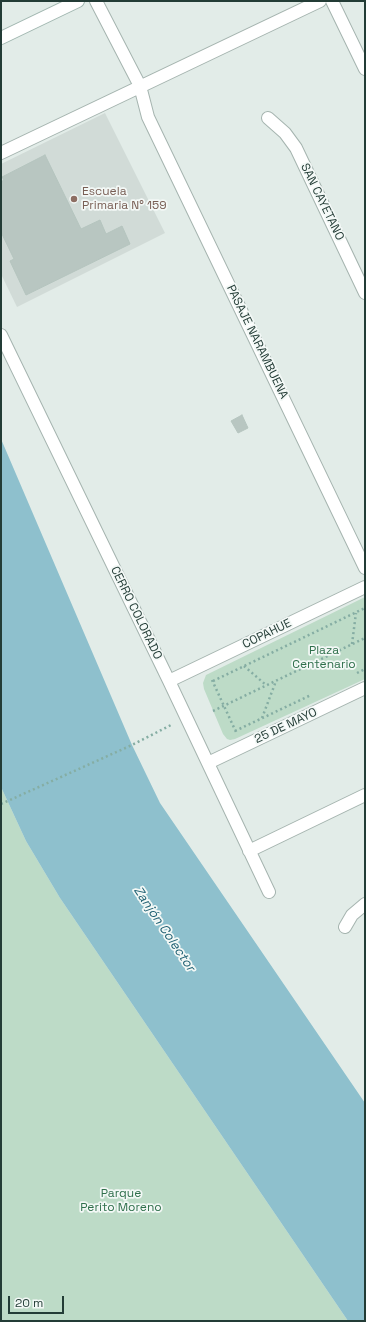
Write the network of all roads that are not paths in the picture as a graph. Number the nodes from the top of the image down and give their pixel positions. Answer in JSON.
{"nodes":[{"id":1,"x":78,"y":1,"type":"edge"},
{"id":2,"x":96,"y":1,"type":"edge"},
{"id":3,"x":320,"y":1,"type":"edge"},
{"id":4,"x":332,"y":1,"type":"edge"},
{"id":5,"x":1,"y":38,"type":"edge"},
{"id":6,"x":365,"y":69,"type":"edge"},
{"id":7,"x":140,"y":86,"type":"junction"},
{"id":8,"x":268,"y":118,"type":"dead end"},
{"id":9,"x":1,"y":153,"type":"edge"},
{"id":10,"x":365,"y":293,"type":"edge"},
{"id":11,"x":1,"y":334,"type":"edge"},
{"id":12,"x":365,"y":568,"type":"edge"},
{"id":13,"x":365,"y":587,"type":"edge"},
{"id":14,"x":170,"y":681,"type":"junction"},
{"id":15,"x":365,"y":688,"type":"edge"},
{"id":16,"x":208,"y":763,"type":"junction"},
{"id":17,"x":365,"y":795,"type":"edge"},
{"id":18,"x":249,"y":851,"type":"junction"},
{"id":19,"x":269,"y":892,"type":"dead end"},
{"id":20,"x":365,"y":904,"type":"edge"},
{"id":21,"x":345,"y":927,"type":"dead end"}],
"edges":[{"from":1,"to":5,"type":"street"},
{"from":2,"to":7,"type":"street","name":"PASAJE NARAMBUENA"},
{"from":3,"to":7,"type":"street"},
{"from":4,"to":6,"type":"street"},
{"from":7,"to":9,"type":"street"},
{"from":7,"to":12,"type":"street","name":"PASAJE NARAMBUENA"},
{"from":8,"to":10,"type":"street","name":"SAN CAYETANO"},
{"from":11,"to":14,"type":"street","name":"CERRO COLORADO"},
{"from":13,"to":14,"type":"street","name":"COPAHUE"},
{"from":14,"to":16,"type":"street","name":"CERRO COLORADO"},
{"from":15,"to":16,"type":"street","name":"25 DE MAYO"},
{"from":16,"to":18,"type":"street","name":"CERRO COLORADO"},
{"from":17,"to":18,"type":"street"},
{"from":18,"to":19,"type":"street","name":"CERRO COLORADO"},
{"from":20,"to":21,"type":"street"}]}
